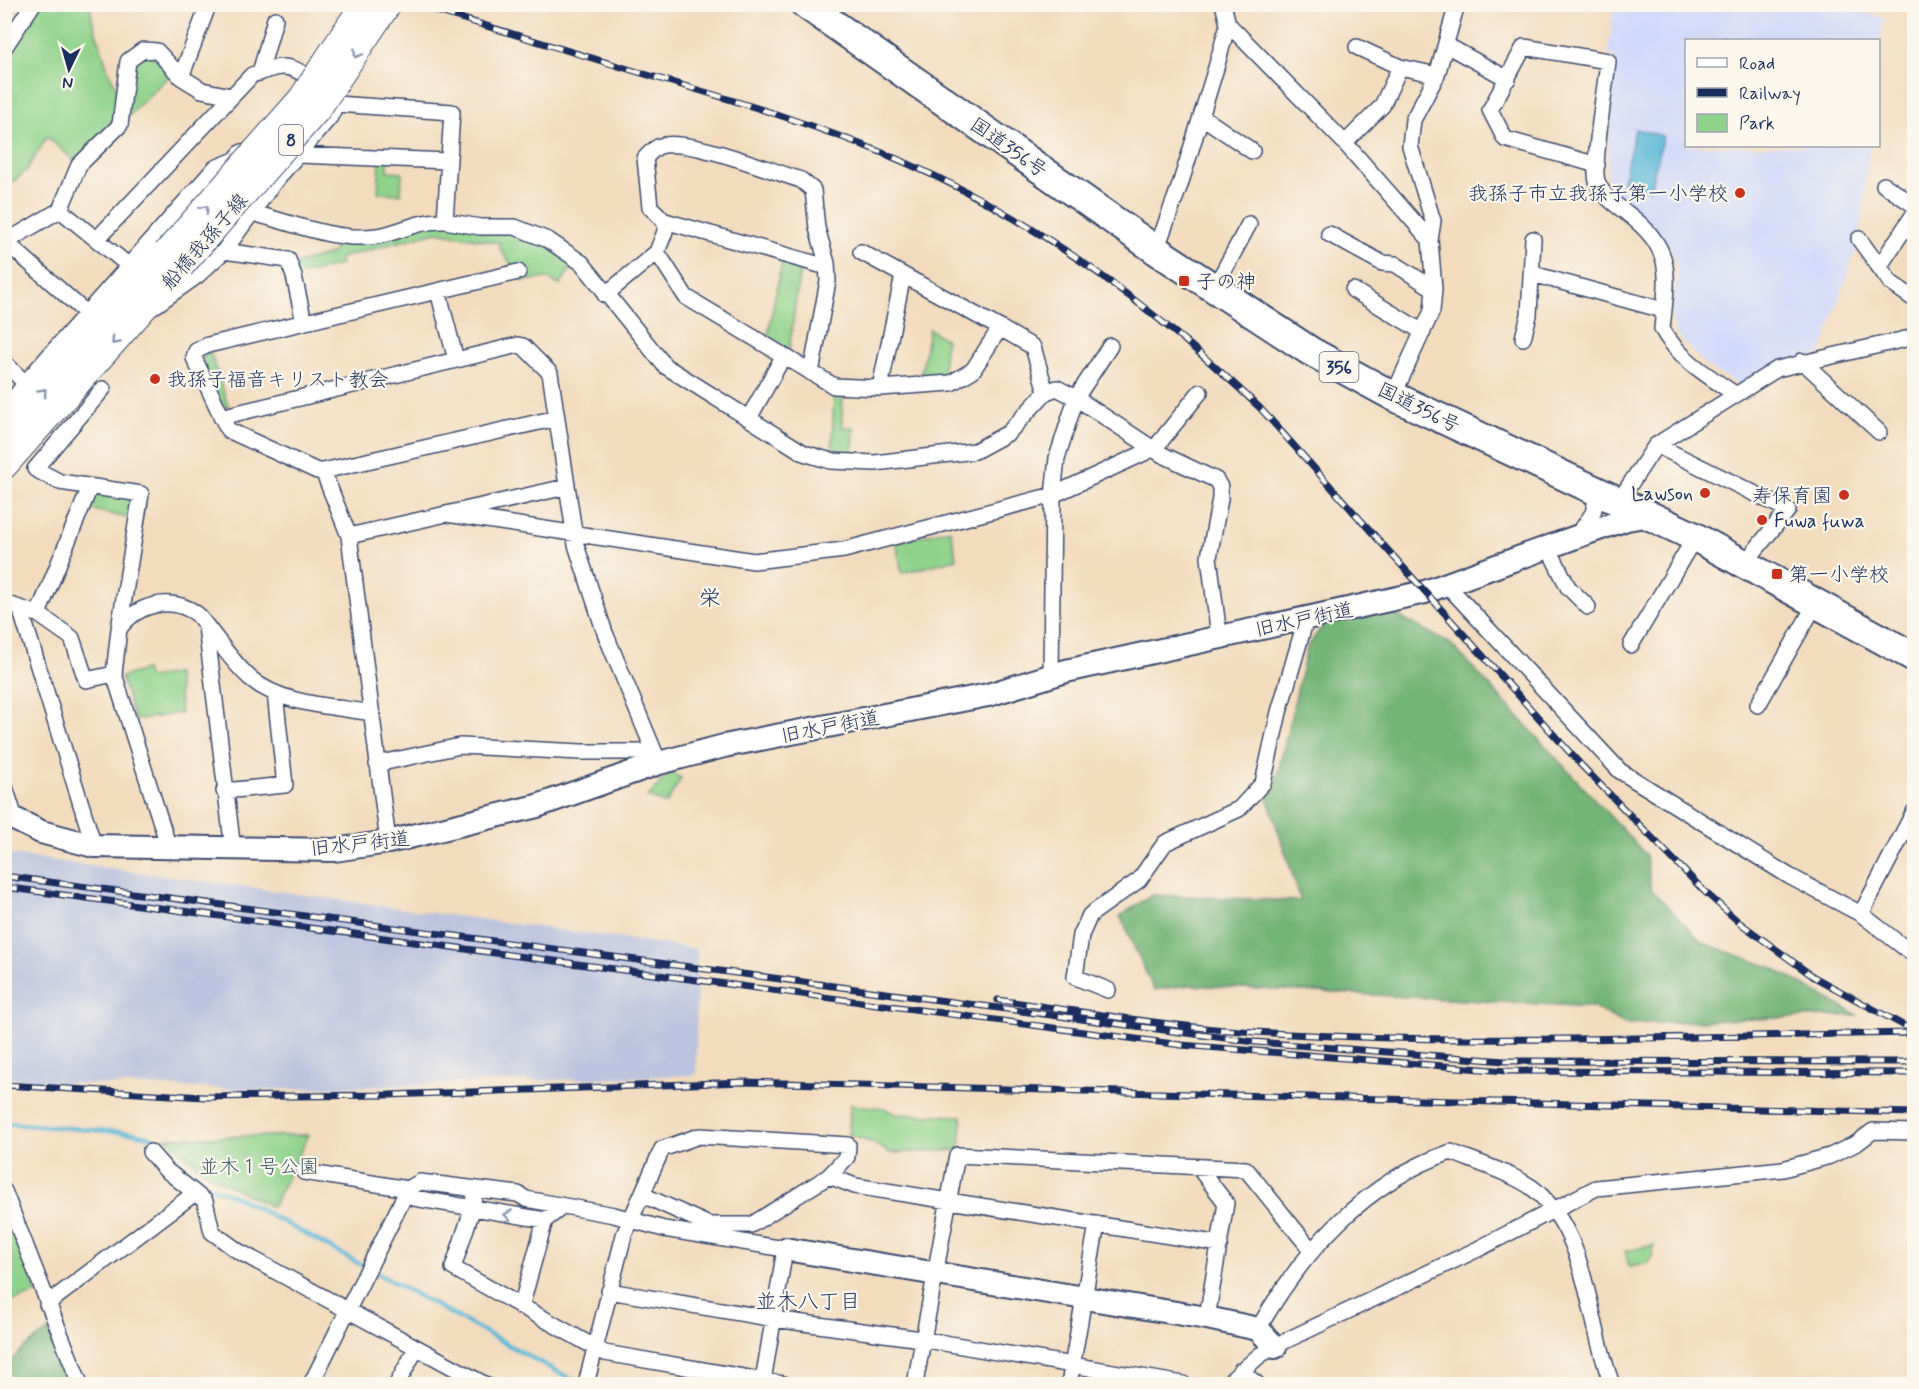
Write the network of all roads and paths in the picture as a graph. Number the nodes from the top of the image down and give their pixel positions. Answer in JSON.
{"nodes":[{"id":1,"x":33,"y":4,"type":"edge"},
{"id":2,"x":204,"y":4,"type":"edge"},
{"id":3,"x":364,"y":4,"type":"edge"},
{"id":4,"x":388,"y":4,"type":"edge"},
{"id":5,"x":805,"y":4,"type":"edge"},
{"id":6,"x":1223,"y":4,"type":"edge"},
{"id":7,"x":1456,"y":4,"type":"edge"},
{"id":8,"x":275,"y":20,"type":"dead end"},
{"id":9,"x":1228,"y":24,"type":"junction"},
{"id":10,"x":6,"y":43,"type":"edge"},
{"id":11,"x":1446,"y":45,"type":"junction"},
{"id":12,"x":1357,"y":47,"type":"dead end"},
{"id":13,"x":1400,"y":67,"type":"junction"},
{"id":14,"x":260,"y":73,"type":"junction"},
{"id":15,"x":1437,"y":75,"type":"junction"},
{"id":16,"x":181,"y":77,"type":"junction"},
{"id":17,"x":309,"y":78,"type":"junction"},
{"id":18,"x":1508,"y":79,"type":"junction"},
{"id":19,"x":231,"y":96,"type":"junction"},
{"id":20,"x":336,"y":104,"type":"junction"},
{"id":21,"x":1201,"y":116,"type":"junction"},
{"id":22,"x":1345,"y":143,"type":"junction"},
{"id":23,"x":1252,"y":151,"type":"dead end"},
{"id":24,"x":298,"y":155,"type":"junction"},
{"id":25,"x":449,"y":160,"type":"junction"},
{"id":26,"x":1597,"y":165,"type":"junction"},
{"id":27,"x":1884,"y":185,"type":"dead end"},
{"id":28,"x":1914,"y":205,"type":"edge"},
{"id":29,"x":60,"y":210,"type":"junction"},
{"id":30,"x":253,"y":213,"type":"junction"},
{"id":31,"x":1914,"y":214,"type":"edge"},
{"id":32,"x":445,"y":221,"type":"junction"},
{"id":33,"x":665,"y":221,"type":"junction"},
{"id":34,"x":1250,"y":224,"type":"dead end"},
{"id":35,"x":1329,"y":234,"type":"dead end"},
{"id":36,"x":98,"y":238,"type":"junction"},
{"id":37,"x":1533,"y":239,"type":"dead end"},
{"id":38,"x":1859,"y":239,"type":"dead end"},
{"id":39,"x":1430,"y":240,"type":"junction"},
{"id":40,"x":5,"y":242,"type":"edge"},
{"id":41,"x":1156,"y":250,"type":"junction"},
{"id":42,"x":224,"y":251,"type":"junction"},
{"id":43,"x":657,"y":252,"type":"junction"},
{"id":44,"x":861,"y":252,"type":"dead end"},
{"id":45,"x":174,"y":259,"type":"junction"},
{"id":46,"x":827,"y":263,"type":"junction"},
{"id":47,"x":128,"y":265,"type":"junction"},
{"id":48,"x":1879,"y":267,"type":"junction"},
{"id":49,"x":518,"y":272,"type":"dead end"},
{"id":50,"x":1533,"y":274,"type":"junction"},
{"id":51,"x":903,"y":275,"type":"junction"},
{"id":52,"x":1214,"y":289,"type":"junction"},
{"id":53,"x":1353,"y":290,"type":"dead end"},
{"id":54,"x":1434,"y":290,"type":"junction"},
{"id":55,"x":438,"y":291,"type":"junction"},
{"id":56,"x":605,"y":295,"type":"junction"},
{"id":57,"x":1914,"y":299,"type":"edge"},
{"id":58,"x":1663,"y":309,"type":"junction"},
{"id":59,"x":86,"y":314,"type":"junction"},
{"id":60,"x":135,"y":319,"type":"junction"},
{"id":61,"x":304,"y":322,"type":"junction"},
{"id":62,"x":1000,"y":328,"type":"junction"},
{"id":63,"x":1424,"y":332,"type":"junction"},
{"id":64,"x":1914,"y":337,"type":"edge"},
{"id":65,"x":1523,"y":338,"type":"dead end"},
{"id":66,"x":1110,"y":346,"type":"dead end"},
{"id":67,"x":783,"y":357,"type":"junction"},
{"id":68,"x":456,"y":360,"type":"junction"},
{"id":69,"x":4,"y":362,"type":"edge"},
{"id":70,"x":1802,"y":362,"type":"junction"},
{"id":71,"x":811,"y":373,"type":"junction"},
{"id":72,"x":25,"y":384,"type":"junction"},
{"id":73,"x":880,"y":388,"type":"junction"},
{"id":74,"x":103,"y":389,"type":"dead end"},
{"id":75,"x":1046,"y":392,"type":"junction"},
{"id":76,"x":1200,"y":392,"type":"dead end"},
{"id":77,"x":1735,"y":394,"type":"junction"},
{"id":78,"x":1393,"y":396,"type":"junction"},
{"id":79,"x":1076,"y":398,"type":"junction"},
{"id":80,"x":4,"y":413,"type":"edge"},
{"id":81,"x":221,"y":417,"type":"junction"},
{"id":82,"x":557,"y":418,"type":"junction"},
{"id":83,"x":749,"y":418,"type":"junction"},
{"id":84,"x":1879,"y":432,"type":"dead end"},
{"id":85,"x":4,"y":435,"type":"edge"},
{"id":86,"x":1656,"y":445,"type":"junction"},
{"id":87,"x":1155,"y":448,"type":"junction"},
{"id":88,"x":4,"y":466,"type":"edge"},
{"id":89,"x":323,"y":471,"type":"junction"},
{"id":90,"x":90,"y":487,"type":"junction"},
{"id":91,"x":566,"y":487,"type":"junction"},
{"id":92,"x":1053,"y":495,"type":"junction"},
{"id":93,"x":1609,"y":497,"type":"junction"},
{"id":94,"x":447,"y":514,"type":"junction"},
{"id":95,"x":1650,"y":515,"type":"junction"},
{"id":96,"x":574,"y":533,"type":"junction"},
{"id":97,"x":349,"y":536,"type":"junction"},
{"id":98,"x":1576,"y":537,"type":"junction"},
{"id":99,"x":1695,"y":537,"type":"junction"},
{"id":100,"x":1548,"y":547,"type":"junction"},
{"id":101,"x":1744,"y":564,"type":"junction"},
{"id":102,"x":1447,"y":585,"type":"junction"},
{"id":103,"x":4,"y":603,"type":"edge"},
{"id":104,"x":1815,"y":605,"type":"junction"},
{"id":105,"x":20,"y":608,"type":"junction"},
{"id":106,"x":1588,"y":608,"type":"dead end"},
{"id":107,"x":38,"y":614,"type":"junction"},
{"id":108,"x":1306,"y":619,"type":"junction"},
{"id":109,"x":206,"y":625,"type":"junction"},
{"id":110,"x":119,"y":629,"type":"junction"},
{"id":111,"x":1219,"y":636,"type":"junction"},
{"id":112,"x":1631,"y":645,"type":"dead end"},
{"id":113,"x":1914,"y":657,"type":"edge"},
{"id":114,"x":114,"y":674,"type":"junction"},
{"id":115,"x":1051,"y":676,"type":"junction"},
{"id":116,"x":275,"y":693,"type":"junction"},
{"id":117,"x":1758,"y":705,"type":"dead end"},
{"id":118,"x":372,"y":713,"type":"junction"},
{"id":119,"x":656,"y":758,"type":"junction"},
{"id":120,"x":377,"y":764,"type":"junction"},
{"id":121,"x":4,"y":784,"type":"edge"},
{"id":122,"x":224,"y":791,"type":"junction"},
{"id":123,"x":1914,"y":812,"type":"edge"},
{"id":124,"x":10,"y":818,"type":"edge"},
{"id":125,"x":388,"y":842,"type":"junction"},
{"id":126,"x":94,"y":846,"type":"junction"},
{"id":127,"x":169,"y":848,"type":"junction"},
{"id":128,"x":233,"y":850,"type":"junction"},
{"id":129,"x":1861,"y":914,"type":"junction"},
{"id":130,"x":1914,"y":955,"type":"edge"},
{"id":131,"x":1108,"y":990,"type":"dead end"},
{"id":132,"x":1914,"y":1132,"type":"edge"},
{"id":133,"x":150,"y":1152,"type":"dead end"},
{"id":134,"x":1199,"y":1168,"type":"junction"},
{"id":135,"x":304,"y":1173,"type":"dead end"},
{"id":136,"x":829,"y":1176,"type":"junction"},
{"id":137,"x":408,"y":1189,"type":"junction"},
{"id":138,"x":475,"y":1190,"type":"junction"},
{"id":139,"x":4,"y":1191,"type":"edge"},
{"id":140,"x":195,"y":1193,"type":"junction"},
{"id":141,"x":643,"y":1196,"type":"junction"},
{"id":142,"x":948,"y":1200,"type":"junction"},
{"id":143,"x":562,"y":1207,"type":"junction"},
{"id":144,"x":1554,"y":1209,"type":"junction"},
{"id":145,"x":472,"y":1210,"type":"junction"},
{"id":146,"x":545,"y":1220,"type":"junction"},
{"id":147,"x":630,"y":1222,"type":"junction"},
{"id":148,"x":1097,"y":1224,"type":"junction"},
{"id":149,"x":1220,"y":1244,"type":"junction"},
{"id":150,"x":785,"y":1249,"type":"junction"},
{"id":151,"x":1312,"y":1251,"type":"junction"},
{"id":152,"x":934,"y":1273,"type":"junction"},
{"id":153,"x":609,"y":1291,"type":"junction"},
{"id":154,"x":1084,"y":1297,"type":"junction"},
{"id":155,"x":47,"y":1304,"type":"junction"},
{"id":156,"x":521,"y":1307,"type":"junction"},
{"id":157,"x":347,"y":1312,"type":"junction"},
{"id":158,"x":1207,"y":1318,"type":"junction"},
{"id":159,"x":774,"y":1319,"type":"junction"},
{"id":160,"x":1258,"y":1329,"type":"junction"},
{"id":161,"x":921,"y":1339,"type":"junction"},
{"id":162,"x":1275,"y":1347,"type":"junction"},
{"id":163,"x":416,"y":1349,"type":"junction"},
{"id":164,"x":595,"y":1349,"type":"junction"},
{"id":165,"x":1072,"y":1365,"type":"junction"},
{"id":166,"x":1240,"y":1371,"type":"junction"},
{"id":167,"x":763,"y":1381,"type":"junction"},
{"id":168,"x":80,"y":1384,"type":"edge"},
{"id":169,"x":311,"y":1384,"type":"edge"},
{"id":170,"x":397,"y":1384,"type":"edge"},
{"id":171,"x":484,"y":1384,"type":"edge"},
{"id":172,"x":586,"y":1384,"type":"edge"},
{"id":173,"x":784,"y":1384,"type":"edge"},
{"id":174,"x":915,"y":1384,"type":"edge"},
{"id":175,"x":1069,"y":1384,"type":"edge"},
{"id":176,"x":1183,"y":1384,"type":"edge"},
{"id":177,"x":1227,"y":1384,"type":"edge"},
{"id":178,"x":1257,"y":1384,"type":"edge"},
{"id":179,"x":1612,"y":1384,"type":"edge"}],
"edges":[{"from":1,"to":10,"type":"street"},
{"from":2,"to":16,"type":"street"},
{"from":45,"to":3,"type":"main road","name":"船橋我孫子線","number":"8","one_way":true,"bridge":true},
{"from":4,"to":45,"type":"main road","name":"船橋我孫子線","number":"8","one_way":true,"bridge":true},
{"from":5,"to":41,"type":"highway","name":"国道356号","number":"356"},
{"from":6,"to":9,"type":"street"},
{"from":7,"to":11,"type":"street"},
{"from":8,"to":14,"type":"street"},
{"from":9,"to":21,"type":"street"},
{"from":9,"to":22,"type":"street"},
{"from":11,"to":15,"type":"street"},
{"from":11,"to":18,"type":"street"},
{"from":12,"to":13,"type":"street"},
{"from":13,"to":15,"type":"street"},
{"from":13,"to":22,"type":"street"},
{"from":14,"to":17,"type":"street"},
{"from":14,"to":19,"type":"street"},
{"from":15,"to":39,"type":"street"},
{"from":16,"to":19,"type":"street"},
{"from":16,"to":29,"type":"street"},
{"from":17,"to":20,"type":"street"},
{"from":17,"to":47,"type":"street"},
{"from":18,"to":26,"type":"street"},
{"from":18,"to":26,"type":"street"},
{"from":19,"to":36,"type":"street"},
{"from":20,"to":24,"type":"street"},
{"from":20,"to":25,"type":"street"},
{"from":21,"to":23,"type":"street"},
{"from":21,"to":41,"type":"street"},
{"from":22,"to":39,"type":"street"},
{"from":24,"to":25,"type":"street"},
{"from":24,"to":30,"type":"street"},
{"from":25,"to":32,"type":"street"},
{"from":26,"to":58,"type":"street"},
{"from":27,"to":28,"type":"street"},
{"from":29,"to":36,"type":"street"},
{"from":29,"to":40,"type":"street"},
{"from":30,"to":32,"type":"street"},
{"from":30,"to":42,"type":"street"},
{"from":31,"to":48,"type":"street"},
{"from":32,"to":56,"type":"street"},
{"from":33,"to":43,"type":"street"},
{"from":33,"to":46,"type":"street"},
{"from":33,"to":46,"type":"street"},
{"from":34,"to":52,"type":"street"},
{"from":35,"to":54,"type":"street"},
{"from":36,"to":47,"type":"street"},
{"from":37,"to":50,"type":"street"},
{"from":38,"to":48,"type":"street"},
{"from":39,"to":54,"type":"street"},
{"from":40,"to":59,"type":"street"},
{"from":41,"to":52,"type":"highway","name":"国道356号","number":"356"},
{"from":42,"to":60,"type":"street"},
{"from":42,"to":61,"type":"street"},
{"from":43,"to":56,"type":"street"},
{"from":43,"to":67,"type":"street"},
{"from":44,"to":51,"type":"street"},
{"from":45,"to":60,"type":"main road","name":"船橋我孫子線","number":"8"},
{"from":85,"to":45,"type":"main road","name":"船橋我孫子線","number":"8","one_way":true},
{"from":46,"to":71,"type":"street"},
{"from":47,"to":59,"type":"street"},
{"from":48,"to":57,"type":"street"},
{"from":49,"to":55,"type":"street"},
{"from":50,"to":58,"type":"street"},
{"from":50,"to":65,"type":"street"},
{"from":51,"to":62,"type":"street"},
{"from":51,"to":73,"type":"street"},
{"from":52,"to":78,"type":"highway","name":"国道356号","number":"356"},
{"from":53,"to":63,"type":"street"},
{"from":54,"to":63,"type":"street"},
{"from":55,"to":61,"type":"street"},
{"from":55,"to":68,"type":"street"},
{"from":56,"to":83,"type":"street"},
{"from":58,"to":77,"type":"street"},
{"from":59,"to":72,"type":"street"},
{"from":60,"to":88,"type":"main road","name":"船橋我孫子線","number":"8","one_way":true},
{"from":61,"to":81,"type":"street"},
{"from":62,"to":73,"type":"street"},
{"from":62,"to":75,"type":"street"},
{"from":63,"to":78,"type":"street"},
{"from":64,"to":70,"type":"street"},
{"from":66,"to":79,"type":"street"},
{"from":67,"to":71,"type":"street"},
{"from":67,"to":83,"type":"street"},
{"from":68,"to":81,"type":"street"},
{"from":68,"to":82,"type":"street"},
{"from":69,"to":72,"type":"street"},
{"from":70,"to":77,"type":"street"},
{"from":70,"to":84,"type":"street"},
{"from":71,"to":73,"type":"street"},
{"from":72,"to":80,"type":"street"},
{"from":74,"to":90,"type":"street"},
{"from":75,"to":79,"type":"street"},
{"from":75,"to":83,"type":"street"},
{"from":76,"to":87,"type":"street"},
{"from":77,"to":86,"type":"street"},
{"from":78,"to":93,"type":"highway","name":"国道356号","number":"356"},
{"from":79,"to":87,"type":"street"},
{"from":79,"to":92,"type":"street"},
{"from":81,"to":89,"type":"street"},
{"from":82,"to":89,"type":"street"},
{"from":82,"to":91,"type":"street"},
{"from":86,"to":93,"type":"street"},
{"from":86,"to":101,"type":"street"},
{"from":87,"to":92,"type":"street"},
{"from":87,"to":111,"type":"street"},
{"from":89,"to":97,"type":"street"},
{"from":90,"to":107,"type":"street"},
{"from":90,"to":110,"type":"street"},
{"from":91,"to":94,"type":"street"},
{"from":91,"to":96,"type":"street"},
{"from":92,"to":96,"type":"street"},
{"from":92,"to":115,"type":"street"},
{"from":93,"to":95,"type":"highway","name":"国道356号","number":"356"},
{"from":93,"to":98,"type":"street"},
{"from":94,"to":96,"type":"street"},
{"from":94,"to":97,"type":"street"},
{"from":95,"to":98,"type":"street","name":"旧水戸街道"},
{"from":95,"to":99,"type":"highway","name":"国道356号","number":"356"},
{"from":96,"to":119,"type":"street"},
{"from":97,"to":118,"type":"street"},
{"from":98,"to":100,"type":"street","name":"旧水戸街道"},
{"from":99,"to":101,"type":"highway","name":"国道356号","number":"356"},
{"from":99,"to":112,"type":"street"},
{"from":100,"to":102,"type":"street","name":"旧水戸街道"},
{"from":100,"to":106,"type":"street"},
{"from":101,"to":104,"type":"highway","name":"国道356号","number":"356"},
{"from":102,"to":108,"type":"street","name":"旧水戸街道"},
{"from":102,"to":129,"type":"street"},
{"from":103,"to":105,"type":"street"},
{"from":104,"to":113,"type":"highway","name":"国道356号","number":"356"},
{"from":104,"to":117,"type":"street"},
{"from":105,"to":107,"type":"street"},
{"from":105,"to":126,"type":"street"},
{"from":107,"to":114,"type":"street"},
{"from":108,"to":111,"type":"street","name":"旧水戸街道"},
{"from":108,"to":131,"type":"street"},
{"from":109,"to":110,"type":"street"},
{"from":109,"to":116,"type":"street"},
{"from":109,"to":122,"type":"street"},
{"from":110,"to":114,"type":"street"},
{"from":111,"to":115,"type":"street","name":"旧水戸街道"},
{"from":114,"to":127,"type":"street"},
{"from":115,"to":119,"type":"street","name":"旧水戸街道"},
{"from":116,"to":118,"type":"street"},
{"from":116,"to":122,"type":"street"},
{"from":118,"to":120,"type":"street"},
{"from":119,"to":120,"type":"street"},
{"from":119,"to":125,"type":"street","name":"旧水戸街道"},
{"from":120,"to":125,"type":"street"},
{"from":121,"to":124,"type":"street"},
{"from":122,"to":128,"type":"street"},
{"from":123,"to":129,"type":"street"},
{"from":124,"to":126,"type":"street","name":"旧水戸街道"},
{"from":125,"to":128,"type":"street","name":"旧水戸街道"},
{"from":126,"to":127,"type":"street","name":"旧水戸街道"},
{"from":127,"to":128,"type":"street","name":"旧水戸街道"},
{"from":129,"to":130,"type":"street"},
{"from":132,"to":144,"type":"street"},
{"from":133,"to":140,"type":"street"},
{"from":134,"to":142,"type":"street"},
{"from":134,"to":149,"type":"street"},
{"from":134,"to":151,"type":"street"},
{"from":135,"to":137,"type":"street"},
{"from":136,"to":141,"type":"street"},
{"from":136,"to":141,"type":"street"},
{"from":136,"to":142,"type":"street"},
{"from":137,"to":138,"type":"street"},
{"from":137,"to":145,"type":"street"},
{"from":137,"to":157,"type":"street"},
{"from":138,"to":143,"type":"street"},
{"from":138,"to":145,"type":"street"},
{"from":139,"to":155,"type":"street"},
{"from":140,"to":155,"type":"street"},
{"from":140,"to":157,"type":"street"},
{"from":141,"to":147,"type":"street"},
{"from":142,"to":148,"type":"street"},
{"from":142,"to":152,"type":"street"},
{"from":143,"to":146,"type":"street"},
{"from":143,"to":147,"type":"street"},
{"from":144,"to":151,"type":"street"},
{"from":144,"to":162,"type":"street"},
{"from":144,"to":179,"type":"street"},
{"from":146,"to":145,"type":"street","one_way":true},
{"from":145,"to":156,"type":"street"},
{"from":146,"to":156,"type":"street"},
{"from":147,"to":150,"type":"street"},
{"from":147,"to":153,"type":"street"},
{"from":148,"to":149,"type":"street"},
{"from":148,"to":154,"type":"street"},
{"from":149,"to":158,"type":"street"},
{"from":150,"to":152,"type":"street"},
{"from":150,"to":159,"type":"street"},
{"from":151,"to":160,"type":"street"},
{"from":152,"to":154,"type":"street"},
{"from":152,"to":161,"type":"street"},
{"from":153,"to":159,"type":"street"},
{"from":153,"to":164,"type":"street"},
{"from":154,"to":158,"type":"street"},
{"from":154,"to":165,"type":"street"},
{"from":155,"to":168,"type":"street"},
{"from":156,"to":164,"type":"street"},
{"from":157,"to":163,"type":"street"},
{"from":157,"to":169,"type":"street"},
{"from":158,"to":160,"type":"street"},
{"from":159,"to":161,"type":"street"},
{"from":159,"to":167,"type":"street"},
{"from":160,"to":162,"type":"street"},
{"from":161,"to":165,"type":"street"},
{"from":161,"to":174,"type":"street"},
{"from":162,"to":166,"type":"street"},
{"from":163,"to":170,"type":"street"},
{"from":163,"to":171,"type":"street"},
{"from":164,"to":167,"type":"street"},
{"from":164,"to":172,"type":"street"},
{"from":165,"to":175,"type":"street"},
{"from":165,"to":176,"type":"street"},
{"from":166,"to":177,"type":"street"},
{"from":166,"to":178,"type":"street"},
{"from":167,"to":173,"type":"street"}]}
